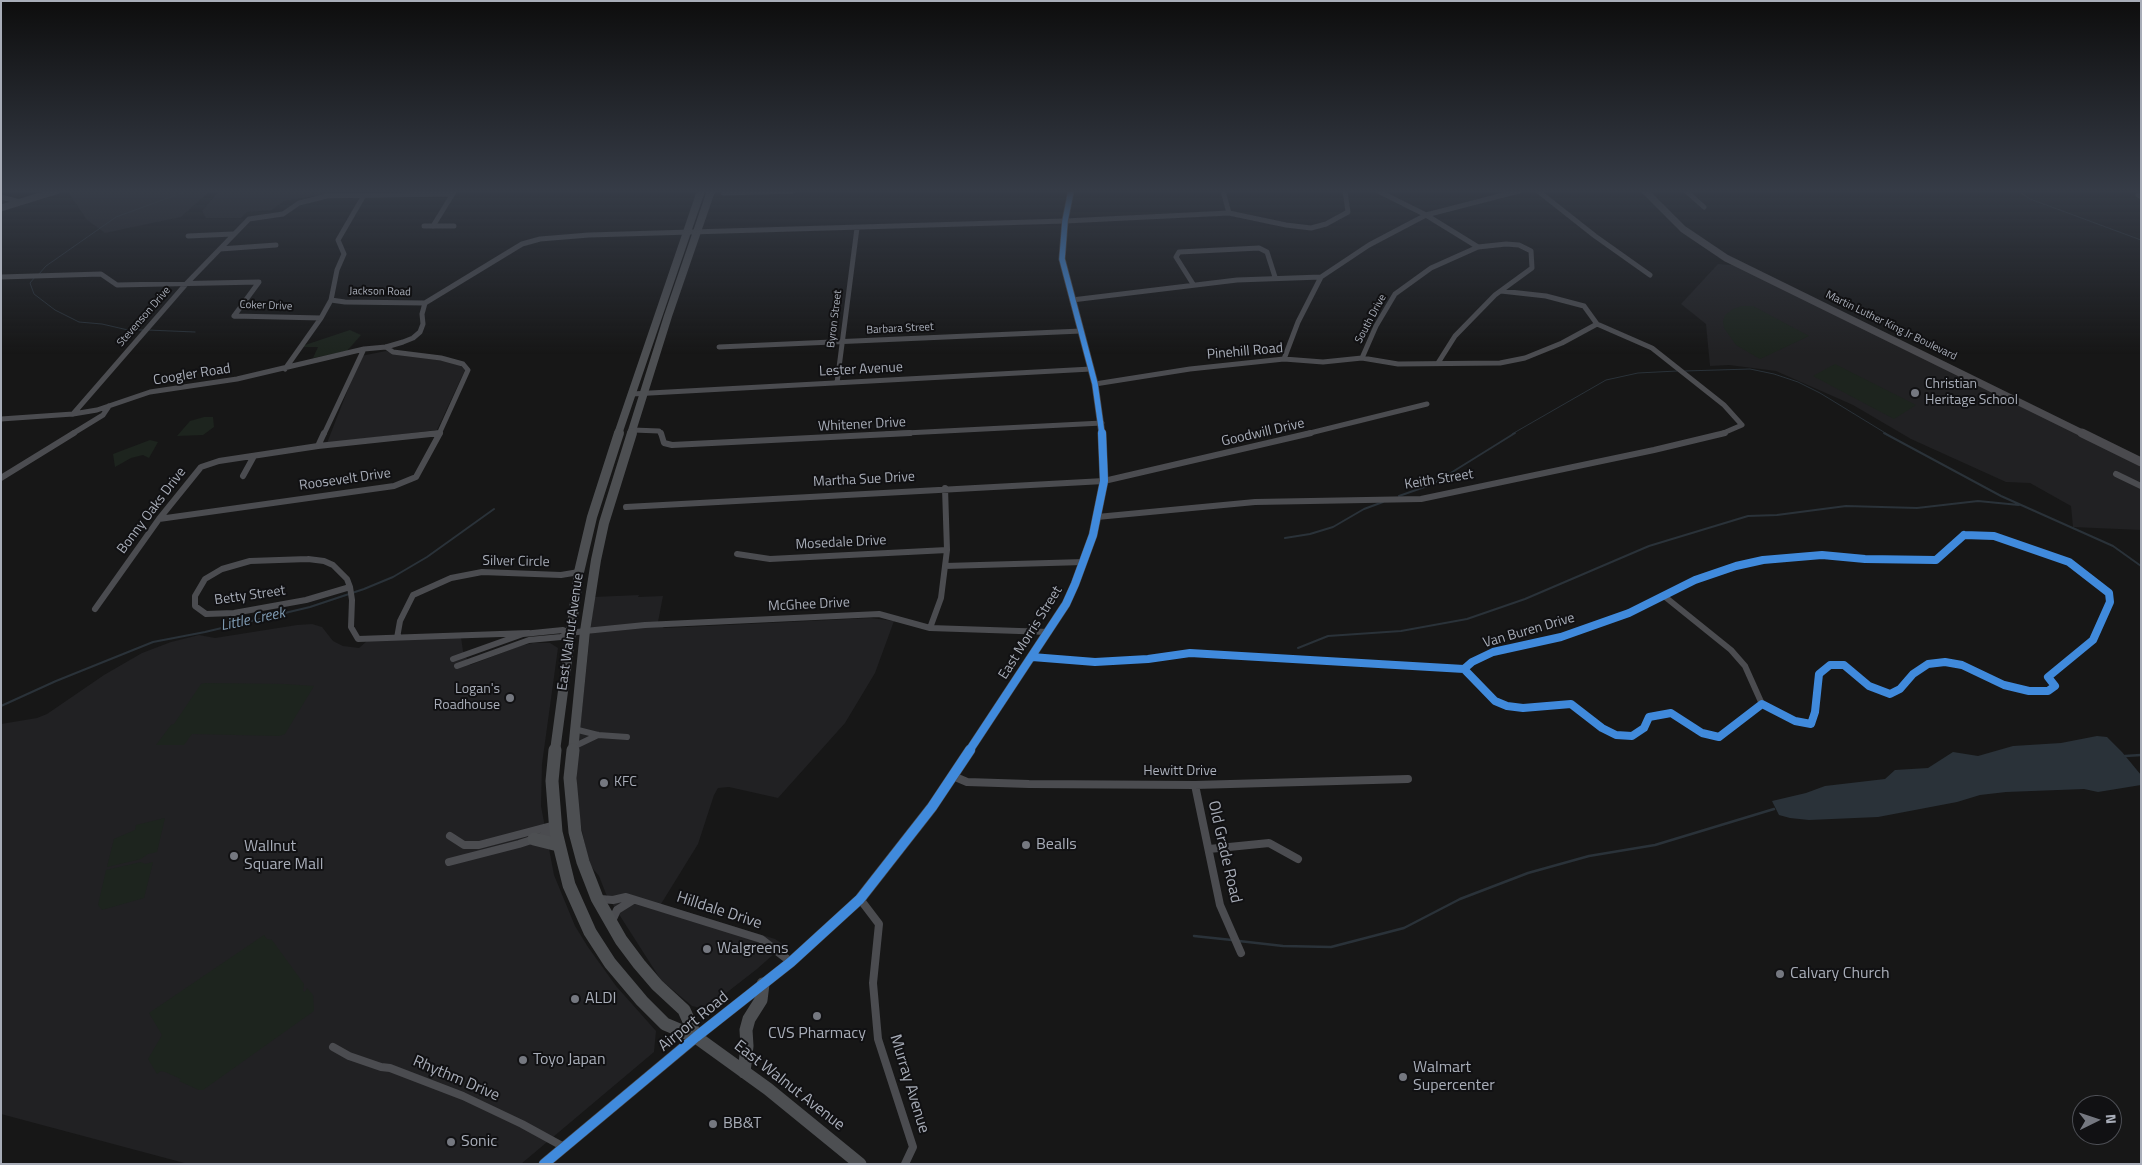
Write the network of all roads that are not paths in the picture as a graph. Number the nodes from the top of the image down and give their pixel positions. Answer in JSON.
{"nodes":[{"id":1,"x":222,"y":245,"type":"edge"},
{"id":2,"x":257,"y":245,"type":"edge"},
{"id":3,"x":340,"y":245,"type":"edge"},
{"id":4,"x":520,"y":245,"type":"edge"},
{"id":5,"x":686,"y":245,"type":"edge"},
{"id":6,"x":687,"y":245,"type":"edge"},
{"id":7,"x":855,"y":245,"type":"edge"},
{"id":8,"x":1063,"y":245,"type":"edge"},
{"id":9,"x":1368,"y":245,"type":"edge"},
{"id":10,"x":1475,"y":245,"type":"edge"},
{"id":11,"x":1493,"y":245,"type":"edge"},
{"id":12,"x":1520,"y":245,"type":"edge"},
{"id":13,"x":1609,"y":245,"type":"edge"},
{"id":14,"x":1707,"y":245,"type":"edge"},
{"id":15,"x":1478,"y":247,"type":"junction"},
{"id":16,"x":220,"y":248,"type":"junction"},
{"id":17,"x":1650,"y":275,"type":"dead end"},
{"id":18,"x":1,"y":277,"type":"edge"},
{"id":19,"x":1321,"y":277,"type":"junction"},
{"id":20,"x":1275,"y":278,"type":"junction"},
{"id":21,"x":186,"y":284,"type":"junction"},
{"id":22,"x":1192,"y":284,"type":"junction"},
{"id":23,"x":1501,"y":291,"type":"junction"},
{"id":24,"x":331,"y":300,"type":"junction"},
{"id":25,"x":1072,"y":300,"type":"junction"},
{"id":26,"x":425,"y":303,"type":"junction"},
{"id":27,"x":321,"y":318,"type":"junction"},
{"id":28,"x":1597,"y":324,"type":"junction"},
{"id":29,"x":1081,"y":331,"type":"junction"},
{"id":30,"x":842,"y":342,"type":"junction"},
{"id":31,"x":386,"y":347,"type":"junction"},
{"id":32,"x":719,"y":347,"type":"dead end"},
{"id":33,"x":364,"y":349,"type":"junction"},
{"id":34,"x":1362,"y":358,"type":"junction"},
{"id":35,"x":1284,"y":359,"type":"junction"},
{"id":36,"x":1438,"y":363,"type":"junction"},
{"id":37,"x":1091,"y":369,"type":"junction"},
{"id":38,"x":285,"y":370,"type":"junction"},
{"id":39,"x":837,"y":383,"type":"junction"},
{"id":40,"x":1095,"y":384,"type":"junction"},
{"id":41,"x":644,"y":392,"type":"junction"},
{"id":42,"x":632,"y":394,"type":"junction"},
{"id":43,"x":1427,"y":404,"type":"dead end"},
{"id":44,"x":109,"y":406,"type":"junction"},
{"id":45,"x":73,"y":414,"type":"junction"},
{"id":46,"x":1,"y":419,"type":"edge"},
{"id":47,"x":1102,"y":423,"type":"junction"},
{"id":48,"x":633,"y":430,"type":"junction"},
{"id":49,"x":440,"y":433,"type":"junction"},
{"id":50,"x":318,"y":446,"type":"junction"},
{"id":51,"x":254,"y":456,"type":"junction"},
{"id":52,"x":2141,"y":462,"type":"edge"},
{"id":53,"x":2116,"y":474,"type":"dead end"},
{"id":54,"x":243,"y":476,"type":"dead end"},
{"id":55,"x":1,"y":478,"type":"edge"},
{"id":56,"x":1104,"y":480,"type":"junction"},
{"id":57,"x":2141,"y":486,"type":"edge"},
{"id":58,"x":945,"y":488,"type":"junction"},
{"id":59,"x":626,"y":507,"type":"dead end"},
{"id":60,"x":1097,"y":517,"type":"junction"},
{"id":61,"x":159,"y":519,"type":"junction"},
{"id":62,"x":946,"y":550,"type":"junction"},
{"id":63,"x":738,"y":554,"type":"dead end"},
{"id":64,"x":1084,"y":562,"type":"junction"},
{"id":65,"x":945,"y":566,"type":"junction"},
{"id":66,"x":579,"y":572,"type":"junction"},
{"id":67,"x":350,"y":587,"type":"junction"},
{"id":68,"x":1664,"y":596,"type":"junction"},
{"id":69,"x":96,"y":609,"type":"dead end"},
{"id":70,"x":930,"y":628,"type":"junction"},
{"id":71,"x":585,"y":631,"type":"junction"},
{"id":72,"x":1049,"y":632,"type":"junction"},
{"id":73,"x":529,"y":633,"type":"junction"},
{"id":74,"x":570,"y":633,"type":"junction"},
{"id":75,"x":397,"y":638,"type":"junction"},
{"id":76,"x":1032,"y":657,"type":"junction"},
{"id":77,"x":453,"y":659,"type":"dead end"},
{"id":78,"x":456,"y":666,"type":"dead end"},
{"id":79,"x":1464,"y":669,"type":"junction"},
{"id":80,"x":1762,"y":704,"type":"junction"},
{"id":81,"x":574,"y":728,"type":"junction"},
{"id":82,"x":598,"y":735,"type":"junction"},
{"id":83,"x":627,"y":737,"type":"dead end"},
{"id":84,"x":572,"y":748,"type":"junction"},
{"id":85,"x":953,"y":776,"type":"junction"},
{"id":86,"x":1408,"y":779,"type":"dead end"},
{"id":87,"x":1195,"y":785,"type":"junction"},
{"id":88,"x":555,"y":828,"type":"junction"},
{"id":89,"x":450,"y":836,"type":"dead end"},
{"id":90,"x":534,"y":839,"type":"junction"},
{"id":91,"x":558,"y":845,"type":"junction"},
{"id":92,"x":1209,"y":849,"type":"junction"},
{"id":93,"x":1298,"y":859,"type":"dead end"},
{"id":94,"x":449,"y":862,"type":"dead end"},
{"id":95,"x":598,"y":898,"type":"junction"},
{"id":96,"x":860,"y":899,"type":"junction"},
{"id":97,"x":633,"y":900,"type":"junction"},
{"id":98,"x":611,"y":924,"type":"junction"},
{"id":99,"x":1241,"y":953,"type":"dead end"},
{"id":100,"x":791,"y":962,"type":"junction"},
{"id":101,"x":763,"y":984,"type":"junction"},
{"id":102,"x":696,"y":1037,"type":"junction"},
{"id":103,"x":333,"y":1047,"type":"dead end"},
{"id":104,"x":744,"y":1072,"type":"junction"},
{"id":105,"x":564,"y":1147,"type":"junction"},
{"id":106,"x":544,"y":1164,"type":"edge"},
{"id":107,"x":860,"y":1164,"type":"edge"},
{"id":108,"x":905,"y":1164,"type":"edge"}],
"edges":[{"from":1,"to":16,"type":"street","name":"Stevenson Drive"},
{"from":2,"to":16,"type":"street"},
{"from":3,"to":24,"type":"street","name":"Jackson Road"},
{"from":4,"to":26,"type":"street"},
{"from":5,"to":42,"type":"main road","name":"East Walnut Avenue"},
{"from":6,"to":41,"type":"main road","name":"East Walnut Avenue"},
{"from":7,"to":30,"type":"street","name":"Byron Street"},
{"from":8,"to":25,"type":"main road","name":"East Morris Street"},
{"from":9,"to":19,"type":"street"},
{"from":10,"to":15,"type":"street"},
{"from":11,"to":15,"type":"street","name":"South Drive"},
{"from":12,"to":23,"type":"street","name":"South Drive"},
{"from":13,"to":17,"type":"street"},
{"from":14,"to":52,"type":"main road","name":"Martin Luther King Jr Boulevard"},
{"from":15,"to":34,"type":"street","name":"South Drive"},
{"from":16,"to":21,"type":"street","name":"Stevenson Drive"},
{"from":18,"to":21,"type":"street"},
{"from":19,"to":20,"type":"street"},
{"from":19,"to":35,"type":"street"},
{"from":20,"to":22,"type":"street"},
{"from":20,"to":22,"type":"street"},
{"from":21,"to":27,"type":"street","name":"Coker Drive"},
{"from":21,"to":45,"type":"street","name":"Stevenson Drive"},
{"from":22,"to":25,"type":"street"},
{"from":23,"to":28,"type":"street"},
{"from":23,"to":36,"type":"street"},
{"from":24,"to":26,"type":"street","name":"Jackson Road"},
{"from":24,"to":27,"type":"street","name":"Jackson Road"},
{"from":25,"to":29,"type":"main road","name":"East Morris Street"},
{"from":26,"to":31,"type":"street"},
{"from":27,"to":38,"type":"street","name":"Jackson Road"},
{"from":28,"to":36,"type":"street","name":"Pinehill Road"},
{"from":28,"to":60,"type":"street","name":"Keith Street"},
{"from":29,"to":30,"type":"street","name":"Barbara Street"},
{"from":29,"to":37,"type":"main road","name":"East Morris Street"},
{"from":30,"to":32,"type":"street","name":"Barbara Street"},
{"from":30,"to":39,"type":"street","name":"Byron Street"},
{"from":31,"to":33,"type":"street","name":"Coogler Road"},
{"from":31,"to":49,"type":"street","name":"Roosevelt Drive"},
{"from":33,"to":38,"type":"street","name":"Coogler Road"},
{"from":33,"to":50,"type":"street"},
{"from":34,"to":35,"type":"street","name":"Pinehill Road"},
{"from":34,"to":36,"type":"street","name":"Pinehill Road"},
{"from":35,"to":40,"type":"street","name":"Pinehill Road"},
{"from":37,"to":39,"type":"street","name":"Lester Avenue"},
{"from":37,"to":40,"type":"main road","name":"East Morris Street"},
{"from":38,"to":44,"type":"street","name":"Coogler Road"},
{"from":39,"to":41,"type":"street","name":"Lester Avenue"},
{"from":40,"to":47,"type":"main road","name":"East Morris Street"},
{"from":41,"to":42,"type":"street","name":"Lester Avenue"},
{"from":41,"to":48,"type":"main road","name":"East Walnut Avenue"},
{"from":42,"to":66,"type":"main road","name":"East Walnut Avenue"},
{"from":43,"to":56,"type":"street","name":"Goodwill Drive"},
{"from":44,"to":45,"type":"street","name":"Coogler Road"},
{"from":44,"to":55,"type":"street"},
{"from":45,"to":46,"type":"street","name":"Coogler Road"},
{"from":47,"to":48,"type":"street","name":"Whitener Drive"},
{"from":47,"to":56,"type":"main road","name":"East Morris Street"},
{"from":48,"to":71,"type":"main road","name":"East Walnut Avenue"},
{"from":49,"to":50,"type":"street","name":"Bonny Oaks Drive"},
{"from":49,"to":61,"type":"street","name":"Roosevelt Drive"},
{"from":50,"to":51,"type":"street","name":"Bonny Oaks Drive"},
{"from":51,"to":54,"type":"street"},
{"from":51,"to":61,"type":"street","name":"Bonny Oaks Drive"},
{"from":53,"to":57,"type":"street"},
{"from":56,"to":58,"type":"street","name":"Martha Sue Drive"},
{"from":56,"to":60,"type":"main road","name":"East Morris Street"},
{"from":58,"to":59,"type":"street","name":"Martha Sue Drive"},
{"from":58,"to":62,"type":"street"},
{"from":60,"to":64,"type":"main road","name":"East Morris Street"},
{"from":61,"to":69,"type":"street","name":"Bonny Oaks Drive"},
{"from":62,"to":63,"type":"street","name":"Mosedale Drive"},
{"from":62,"to":65,"type":"street"},
{"from":64,"to":65,"type":"street"},
{"from":64,"to":72,"type":"main road","name":"East Morris Street"},
{"from":65,"to":70,"type":"street"},
{"from":66,"to":74,"type":"main road","name":"East Walnut Avenue"},
{"from":66,"to":75,"type":"street","name":"Silver Circle"},
{"from":67,"to":67,"type":"street","name":"Betty Street"},
{"from":67,"to":75,"type":"street"},
{"from":68,"to":79,"type":"street","name":"Van Buren Drive"},
{"from":68,"to":80,"type":"street"},
{"from":68,"to":80,"type":"street","name":"Van Buren Drive"},
{"from":70,"to":71,"type":"street","name":"McGhee Drive"},
{"from":70,"to":72,"type":"street","name":"McGhee Drive"},
{"from":71,"to":74,"type":"street","name":"McGhee Drive"},
{"from":71,"to":81,"type":"main road","name":"East Walnut Avenue"},
{"from":72,"to":76,"type":"main road","name":"East Morris Street"},
{"from":73,"to":74,"type":"street"},
{"from":73,"to":75,"type":"street"},
{"from":73,"to":77,"type":"street"},
{"from":74,"to":78,"type":"street"},
{"from":74,"to":88,"type":"main road","name":"East Walnut Avenue"},
{"from":76,"to":79,"type":"street"},
{"from":76,"to":85,"type":"main road","name":"East Morris Street"},
{"from":79,"to":80,"type":"street"},
{"from":81,"to":82,"type":"street"},
{"from":81,"to":84,"type":"main road","name":"East Walnut Avenue"},
{"from":82,"to":83,"type":"street"},
{"from":82,"to":84,"type":"street"},
{"from":84,"to":95,"type":"main road","name":"East Walnut Avenue"},
{"from":85,"to":87,"type":"street","name":"Hewitt Drive"},
{"from":85,"to":96,"type":"main road","name":"East Morris Street"},
{"from":86,"to":87,"type":"street","name":"Hewitt Drive"},
{"from":87,"to":92,"type":"street","name":"Old Grade Road"},
{"from":88,"to":89,"type":"street"},
{"from":88,"to":90,"type":"street"},
{"from":88,"to":91,"type":"main road","name":"East Walnut Avenue"},
{"from":90,"to":91,"type":"main road"},
{"from":90,"to":94,"type":"street"},
{"from":91,"to":102,"type":"main road","name":"East Walnut Avenue"},
{"from":92,"to":93,"type":"street"},
{"from":92,"to":99,"type":"street","name":"Old Grade Road"},
{"from":95,"to":97,"type":"street","name":"Hilldale Drive"},
{"from":95,"to":98,"type":"main road","name":"East Walnut Avenue"},
{"from":96,"to":100,"type":"main road","name":"Airport Road"},
{"from":96,"to":108,"type":"street","name":"Murray Avenue"},
{"from":97,"to":98,"type":"street"},
{"from":97,"to":100,"type":"street","name":"Hilldale Drive"},
{"from":98,"to":102,"type":"main road","name":"East Walnut Avenue"},
{"from":100,"to":101,"type":"main road","name":"Airport Road"},
{"from":101,"to":102,"type":"main road","name":"Airport Road"},
{"from":101,"to":104,"type":"main road"},
{"from":102,"to":104,"type":"main road","name":"East Walnut Avenue"},
{"from":102,"to":105,"type":"main road","name":"Airport Road"},
{"from":103,"to":105,"type":"street","name":"Rhythm Drive"},
{"from":104,"to":107,"type":"main road","name":"East Walnut Avenue"},
{"from":105,"to":106,"type":"main road","name":"Airport Road"}]}
